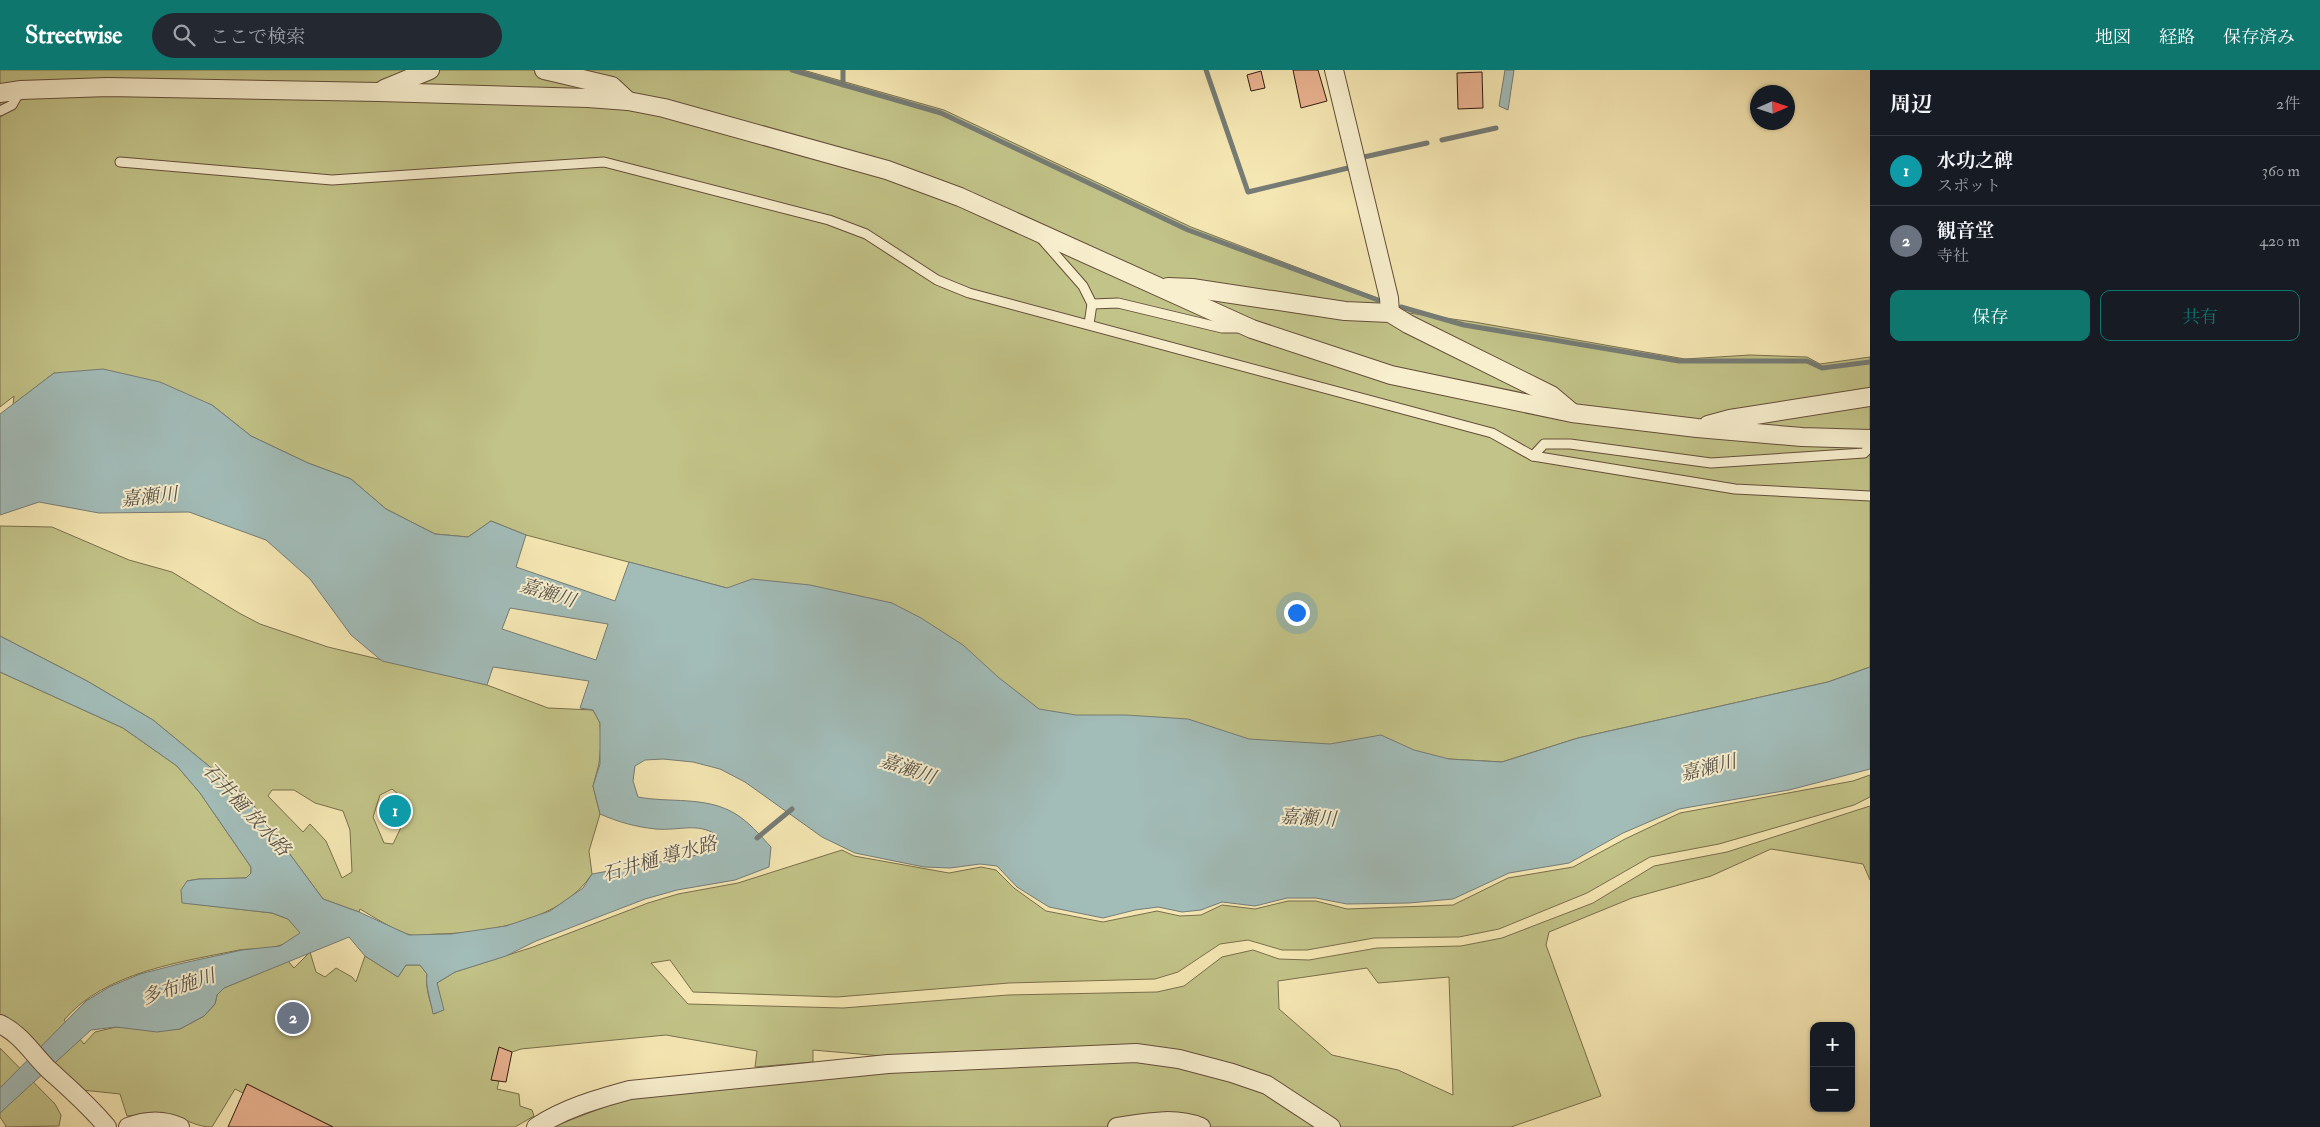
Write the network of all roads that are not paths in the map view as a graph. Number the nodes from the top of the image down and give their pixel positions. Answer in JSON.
{"nodes":[{"id":1,"x":430,"y":70,"type":"edge"},
{"id":2,"x":544,"y":70,"type":"edge"},
{"id":3,"x":1334,"y":70,"type":"edge"},
{"id":4,"x":21,"y":90,"type":"junction"},
{"id":5,"x":379,"y":92,"type":"junction"},
{"id":6,"x":0,"y":93,"type":"edge"},
{"id":7,"x":628,"y":101,"type":"junction"},
{"id":8,"x":0,"y":111,"type":"edge"},
{"id":9,"x":120,"y":162,"type":"dead end"},
{"id":10,"x":1033,"y":230,"type":"junction"},
{"id":11,"x":1157,"y":287,"type":"junction"},
{"id":12,"x":1092,"y":304,"type":"junction"},
{"id":13,"x":1390,"y":313,"type":"junction"},
{"id":14,"x":1088,"y":324,"type":"junction"},
{"id":15,"x":1252,"y":329,"type":"junction"},
{"id":16,"x":1870,"y":398,"type":"edge"},
{"id":17,"x":1572,"y":413,"type":"junction"},
{"id":18,"x":1697,"y":428,"type":"junction"},
{"id":19,"x":1870,"y":439,"type":"edge"},
{"id":20,"x":1870,"y":447,"type":"edge"},
{"id":21,"x":1532,"y":456,"type":"junction"},
{"id":22,"x":1870,"y":496,"type":"edge"},
{"id":23,"x":0,"y":1024,"type":"edge"},
{"id":24,"x":107,"y":1127,"type":"edge"},
{"id":25,"x":128,"y":1127,"type":"edge"},
{"id":26,"x":180,"y":1127,"type":"edge"},
{"id":27,"x":536,"y":1127,"type":"edge"},
{"id":28,"x":1117,"y":1127,"type":"edge"},
{"id":29,"x":1201,"y":1127,"type":"edge"},
{"id":30,"x":1331,"y":1127,"type":"edge"}],
"edges":[{"from":1,"to":5,"type":"street"},
{"from":2,"to":7,"type":"street"},
{"from":3,"to":13,"type":"street"},
{"from":4,"to":5,"type":"street"},
{"from":4,"to":6,"type":"street"},
{"from":4,"to":8,"type":"lane"},
{"from":5,"to":7,"type":"street"},
{"from":7,"to":10,"type":"street"},
{"from":9,"to":14,"type":"lane"},
{"from":10,"to":11,"type":"street"},
{"from":10,"to":12,"type":"lane"},
{"from":11,"to":13,"type":"street"},
{"from":11,"to":15,"type":"street"},
{"from":12,"to":14,"type":"lane"},
{"from":12,"to":15,"type":"lane"},
{"from":13,"to":17,"type":"street"},
{"from":14,"to":21,"type":"lane"},
{"from":15,"to":17,"type":"street"},
{"from":16,"to":18,"type":"street"},
{"from":17,"to":18,"type":"street"},
{"from":18,"to":19,"type":"street"},
{"from":20,"to":21,"type":"lane"},
{"from":21,"to":22,"type":"lane"},
{"from":23,"to":24,"type":"street"},
{"from":25,"to":26,"type":"street"},
{"from":27,"to":30,"type":"street"},
{"from":28,"to":29,"type":"street"}]}
